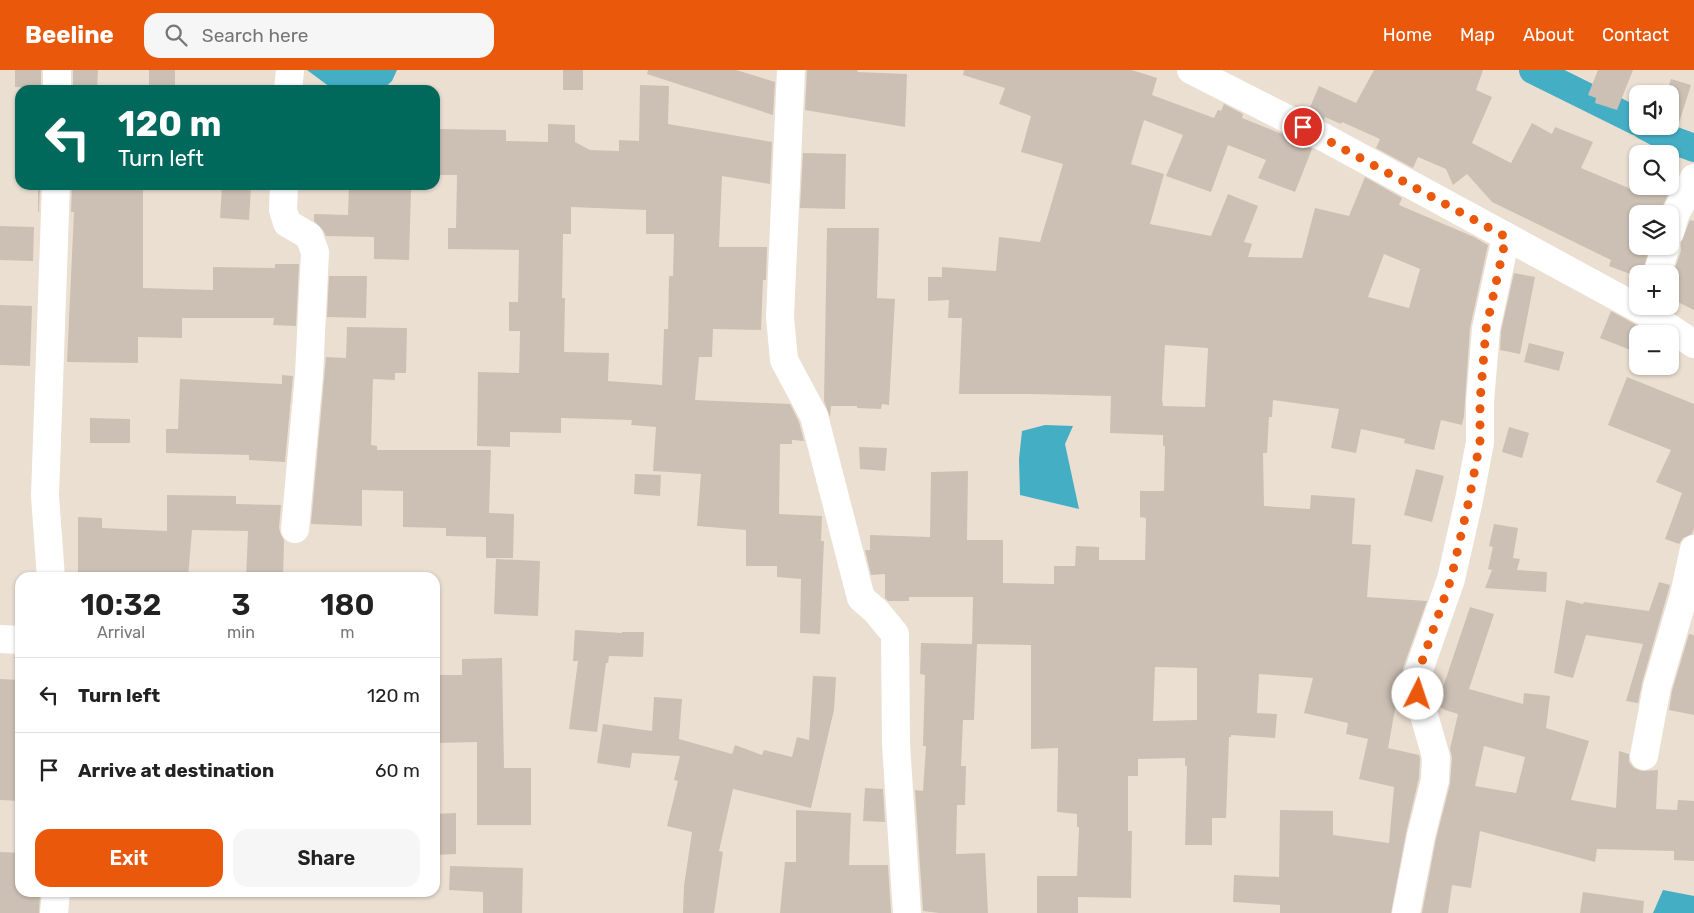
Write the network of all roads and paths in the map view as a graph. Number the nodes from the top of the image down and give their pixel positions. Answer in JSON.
{"nodes":[{"id":1,"x":57,"y":70,"type":"edge"},
{"id":2,"x":290,"y":70,"type":"edge"},
{"id":3,"x":791,"y":70,"type":"edge"},
{"id":4,"x":1191,"y":70,"type":"edge"},
{"id":5,"x":57,"y":85,"type":"edge"},
{"id":6,"x":288,"y":85,"type":"edge"},
{"id":7,"x":1694,"y":178,"type":"edge"},
{"id":8,"x":56,"y":190,"type":"edge"},
{"id":9,"x":284,"y":190,"type":"edge"},
{"id":10,"x":1679,"y":207,"type":"edge"},
{"id":11,"x":1506,"y":237,"type":"junction"},
{"id":12,"x":1629,"y":300,"type":"edge"},
{"id":13,"x":1654,"y":315,"type":"edge"},
{"id":14,"x":1694,"y":344,"type":"edge"},
{"id":15,"x":295,"y":529,"type":"dead end"},
{"id":16,"x":1694,"y":549,"type":"edge"},
{"id":17,"x":51,"y":572,"type":"edge"},
{"id":18,"x":0,"y":639,"type":"edge"},
{"id":19,"x":15,"y":640,"type":"edge"},
{"id":20,"x":1644,"y":756,"type":"dead end"},
{"id":21,"x":56,"y":897,"type":"edge"},
{"id":22,"x":54,"y":913,"type":"edge"},
{"id":23,"x":907,"y":913,"type":"edge"},
{"id":24,"x":1406,"y":913,"type":"edge"}],
"edges":[{"from":1,"to":5,"type":"street"},
{"from":2,"to":6,"type":"street"},
{"from":3,"to":23,"type":"street"},
{"from":4,"to":11,"type":"street"},
{"from":7,"to":10,"type":"street"},
{"from":8,"to":17,"type":"street"},
{"from":9,"to":15,"type":"street"},
{"from":11,"to":12,"type":"street"},
{"from":11,"to":24,"type":"street"},
{"from":13,"to":14,"type":"street"},
{"from":16,"to":20,"type":"street"},
{"from":18,"to":19,"type":"street"},
{"from":21,"to":22,"type":"street"}]}
